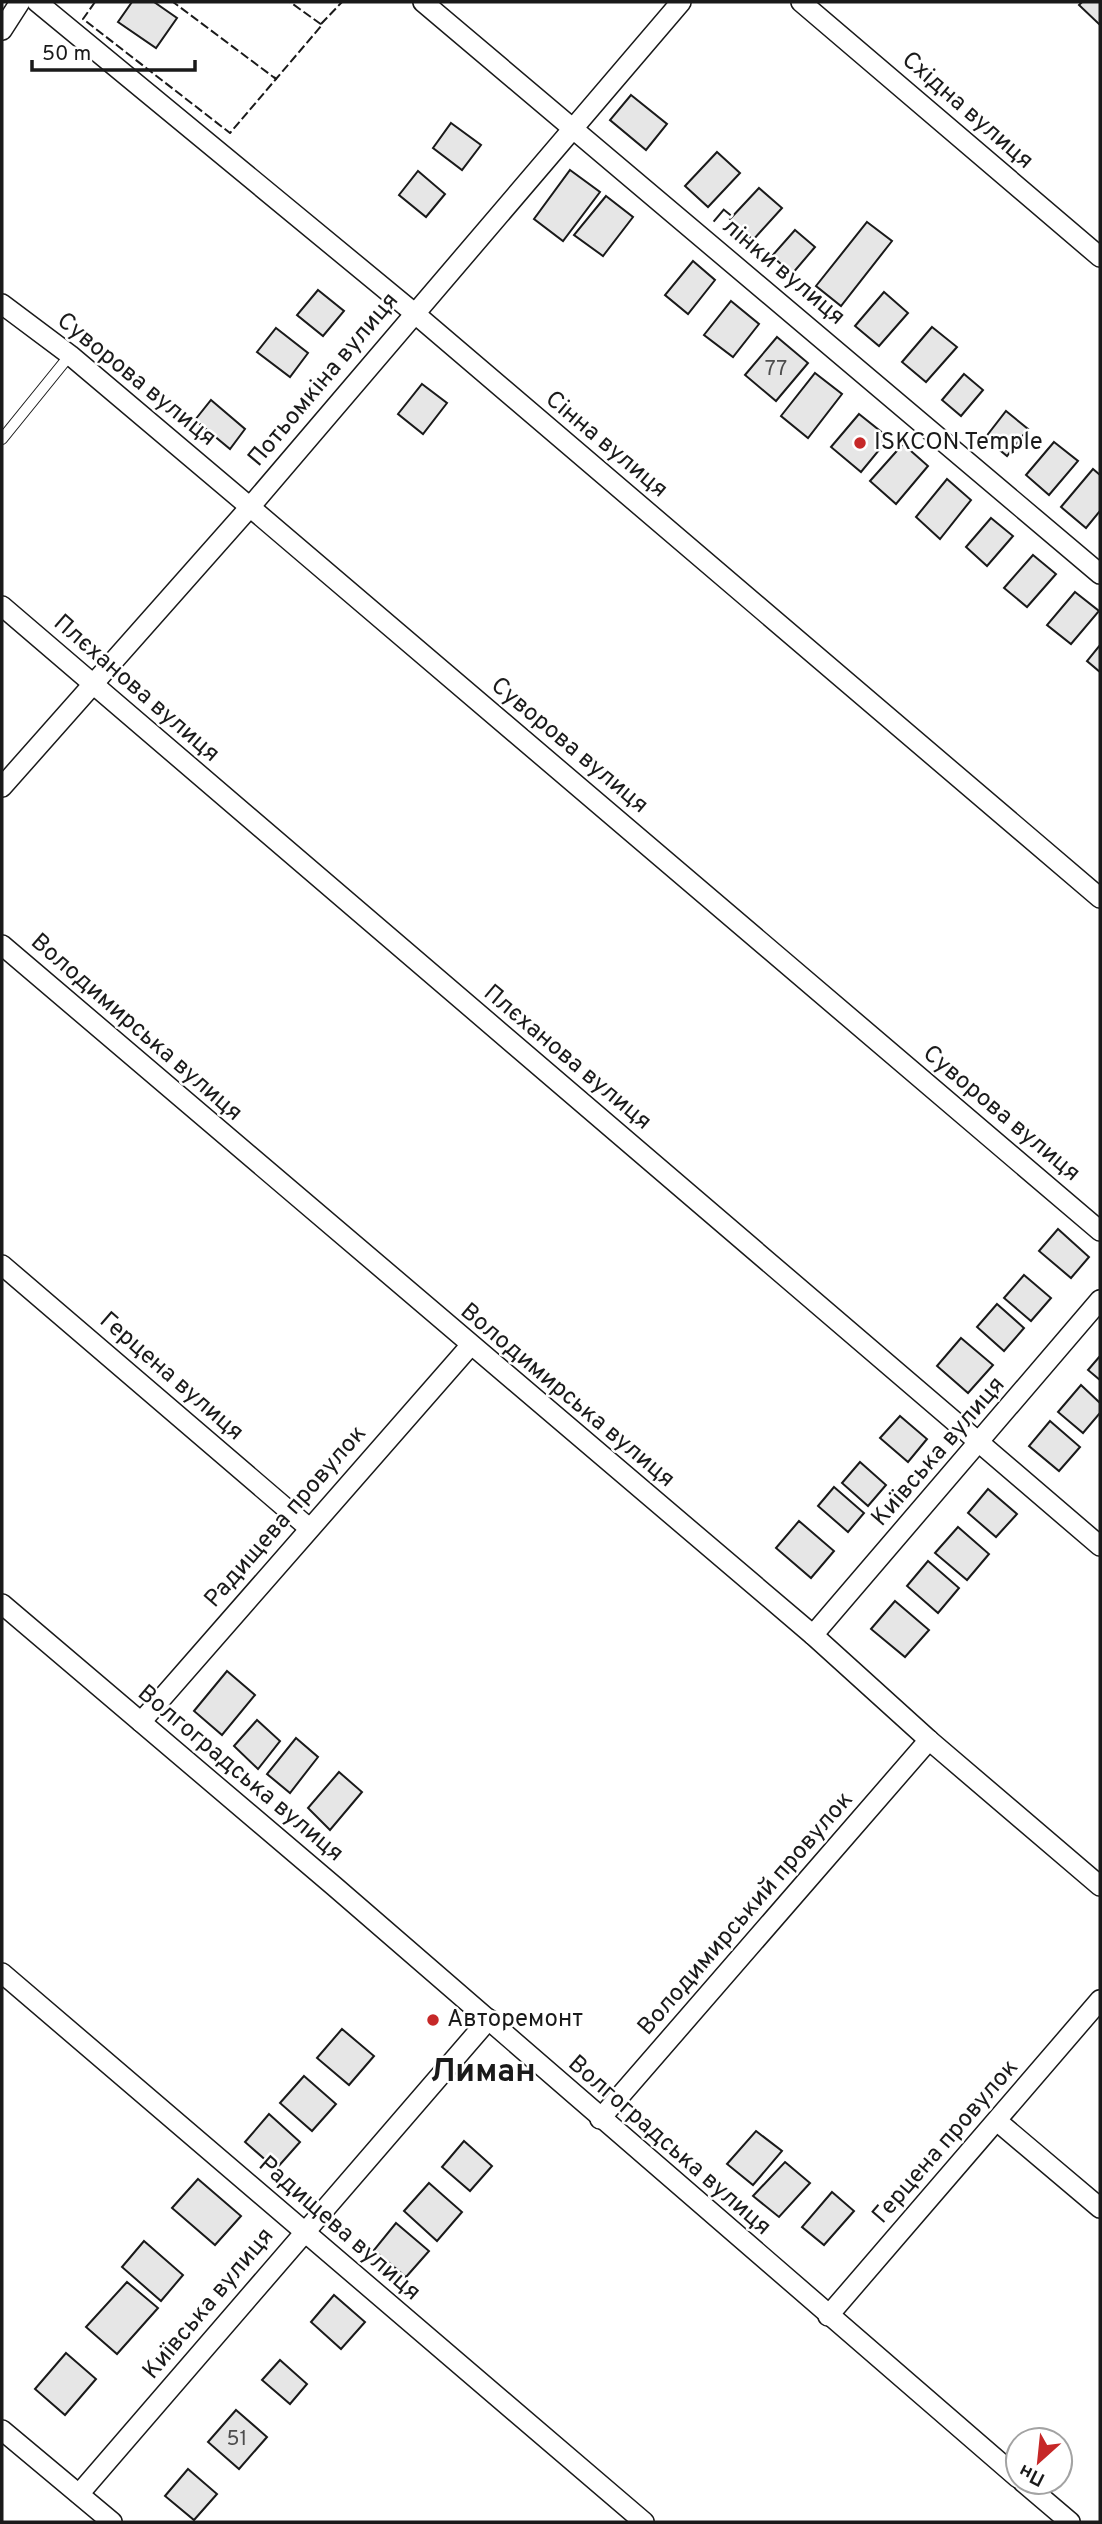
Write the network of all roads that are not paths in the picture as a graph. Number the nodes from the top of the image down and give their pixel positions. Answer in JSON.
{"nodes":[{"id":1,"x":20,"y":2,"type":"edge"},
{"id":2,"x":37,"y":2,"type":"edge"},
{"id":3,"x":423,"y":2,"type":"edge"},
{"id":4,"x":681,"y":2,"type":"edge"},
{"id":5,"x":801,"y":2,"type":"edge"},
{"id":6,"x":2,"y":30,"type":"edge"},
{"id":7,"x":575,"y":127,"type":"junction"},
{"id":8,"x":1100,"y":257,"type":"edge"},
{"id":9,"x":2,"y":304,"type":"edge"},
{"id":10,"x":413,"y":312,"type":"junction"},
{"id":11,"x":70,"y":355,"type":"junction"},
{"id":12,"x":2,"y":439,"type":"edge"},
{"id":13,"x":250,"y":507,"type":"junction"},
{"id":14,"x":1100,"y":574,"type":"edge"},
{"id":15,"x":2,"y":606,"type":"edge"},
{"id":16,"x":91,"y":684,"type":"junction"},
{"id":17,"x":2,"y":787,"type":"edge"},
{"id":18,"x":1100,"y":898,"type":"edge"},
{"id":19,"x":2,"y":944,"type":"edge"},
{"id":20,"x":1100,"y":1231,"type":"edge"},
{"id":21,"x":2,"y":1265,"type":"edge"},
{"id":22,"x":1100,"y":1300,"type":"edge"},
{"id":23,"x":470,"y":1346,"type":"junction"},
{"id":24,"x":980,"y":1443,"type":"junction"},
{"id":25,"x":309,"y":1528,"type":"junction"},
{"id":26,"x":1100,"y":1546,"type":"edge"},
{"id":27,"x":2,"y":1604,"type":"edge"},
{"id":28,"x":813,"y":1635,"type":"junction"},
{"id":29,"x":141,"y":1722,"type":"junction"},
{"id":30,"x":929,"y":1740,"type":"junction"},
{"id":31,"x":1100,"y":1886,"type":"edge"},
{"id":32,"x":2,"y":1973,"type":"edge"},
{"id":33,"x":1100,"y":2000,"type":"edge"},
{"id":34,"x":489,"y":2019,"type":"junction"},
{"id":35,"x":600,"y":2119,"type":"junction"},
{"id":36,"x":996,"y":2121,"type":"junction"},
{"id":37,"x":1100,"y":2208,"type":"edge"},
{"id":38,"x":303,"y":2230,"type":"junction"},
{"id":39,"x":828,"y":2316,"type":"junction"},
{"id":40,"x":2,"y":2430,"type":"edge"},
{"id":41,"x":1004,"y":2466,"type":"edge"},
{"id":42,"x":79,"y":2494,"type":"junction"},
{"id":43,"x":1039,"y":2496,"type":"edge"},
{"id":44,"x":112,"y":2522,"type":"edge"},
{"id":45,"x":644,"y":2522,"type":"edge"},
{"id":46,"x":1070,"y":2522,"type":"edge"}],
"edges":[{"from":1,"to":6,"type":"street"},
{"from":2,"to":10,"type":"street","name":"Сінна вулиця"},
{"from":3,"to":7,"type":"street","name":"Глінки вулиця"},
{"from":4,"to":7,"type":"street","name":"Потьомкіна вулиця"},
{"from":5,"to":8,"type":"street","name":"Східна вулиця"},
{"from":7,"to":10,"type":"street","name":"Потьомкіна вулиця"},
{"from":7,"to":14,"type":"street","name":"Глінки вулиця"},
{"from":9,"to":11,"type":"street","name":"Суворова вулиця"},
{"from":10,"to":13,"type":"street","name":"Потьомкіна вулиця"},
{"from":10,"to":18,"type":"street","name":"Сінна вулиця"},
{"from":11,"to":12,"type":"lane"},
{"from":11,"to":13,"type":"street","name":"Суворова вулиця"},
{"from":13,"to":16,"type":"street","name":"Потьомкіна вулиця"},
{"from":13,"to":20,"type":"street","name":"Суворова вулиця"},
{"from":15,"to":16,"type":"street","name":"Плєханова вулиця"},
{"from":16,"to":17,"type":"street","name":"Потьомкіна вулиця"},
{"from":16,"to":24,"type":"street","name":"Плєханова вулиця"},
{"from":19,"to":23,"type":"street","name":"Володимирська вулиця"},
{"from":21,"to":25,"type":"street","name":"Герцена вулиця"},
{"from":22,"to":24,"type":"street","name":"Київська вулиця"},
{"from":23,"to":25,"type":"street","name":"Радищева провулок"},
{"from":23,"to":28,"type":"street","name":"Володимирська вулиця"},
{"from":24,"to":26,"type":"street","name":"Плєханова вулиця"},
{"from":24,"to":28,"type":"street","name":"Київська вулиця"},
{"from":25,"to":29,"type":"street","name":"Радищева провулок"},
{"from":27,"to":29,"type":"street","name":"Волгоградська вулиця"},
{"from":28,"to":30,"type":"street","name":"Володимирська вулиця"},
{"from":29,"to":34,"type":"street","name":"Волгоградська вулиця"},
{"from":30,"to":31,"type":"street","name":"Володимирська вулиця"},
{"from":30,"to":35,"type":"street","name":"Володимирський провулок"},
{"from":32,"to":38,"type":"street","name":"Радищева вулиця"},
{"from":33,"to":36,"type":"street","name":"Герцена провулок"},
{"from":34,"to":35,"type":"street","name":"Волгоградська вулиця"},
{"from":34,"to":38,"type":"street","name":"Київська вулиця"},
{"from":35,"to":39,"type":"street","name":"Волгоградська вулиця"},
{"from":36,"to":37,"type":"street"},
{"from":36,"to":39,"type":"street","name":"Герцена провулок"},
{"from":38,"to":42,"type":"street","name":"Київська вулиця"},
{"from":38,"to":45,"type":"street","name":"Радищева вулиця"},
{"from":39,"to":41,"type":"street","name":"Волгоградська вулиця"},
{"from":40,"to":42,"type":"street"},
{"from":42,"to":44,"type":"street"},
{"from":43,"to":46,"type":"street"}]}
